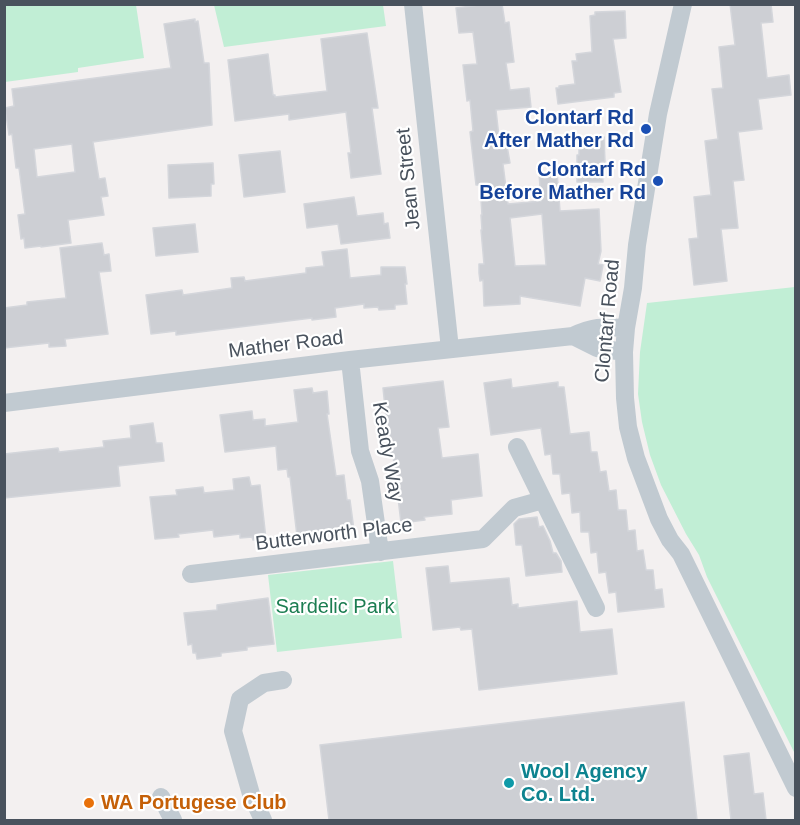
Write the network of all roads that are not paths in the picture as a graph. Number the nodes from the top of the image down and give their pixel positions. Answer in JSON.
{"nodes":[{"id":1,"x":413,"y":4,"type":"edge"},
{"id":2,"x":683,"y":4,"type":"edge"},
{"id":3,"x":626,"y":328,"type":"junction"},
{"id":4,"x":573,"y":336,"type":"junction"},
{"id":5,"x":450,"y":349,"type":"junction"},
{"id":6,"x":624,"y":352,"type":"junction"},
{"id":7,"x":350,"y":360,"type":"junction"},
{"id":8,"x":4,"y":403,"type":"edge"},
{"id":9,"x":517,"y":447,"type":"dead end"},
{"id":10,"x":543,"y":500,"type":"junction"},
{"id":11,"x":380,"y":552,"type":"junction"},
{"id":12,"x":191,"y":574,"type":"dead end"},
{"id":13,"x":596,"y":608,"type":"dead end"},
{"id":14,"x":283,"y":680,"type":"dead end"},
{"id":15,"x":795,"y":788,"type":"edge"},
{"id":16,"x":161,"y":797,"type":"dead end"},
{"id":17,"x":173,"y":820,"type":"edge"},
{"id":18,"x":263,"y":820,"type":"edge"}],
"edges":[{"from":1,"to":5,"type":"street","name":"Jean Street"},
{"from":2,"to":3,"type":"street","name":"Clontarf Road"},
{"from":3,"to":4,"type":"street","name":"Mather Road"},
{"from":3,"to":6,"type":"street","name":"Clontarf Road"},
{"from":4,"to":5,"type":"street","name":"Mather Road"},
{"from":4,"to":6,"type":"street"},
{"from":5,"to":7,"type":"street","name":"Mather Road"},
{"from":6,"to":15,"type":"street","name":"Clontarf Road"},
{"from":7,"to":8,"type":"street","name":"Mather Road"},
{"from":7,"to":11,"type":"street","name":"Keady Way"},
{"from":9,"to":10,"type":"street"},
{"from":10,"to":11,"type":"street","name":"Butterworth Place"},
{"from":10,"to":13,"type":"street"},
{"from":11,"to":12,"type":"street","name":"Butterworth Place"},
{"from":14,"to":18,"type":"street"},
{"from":16,"to":17,"type":"street"}]}
